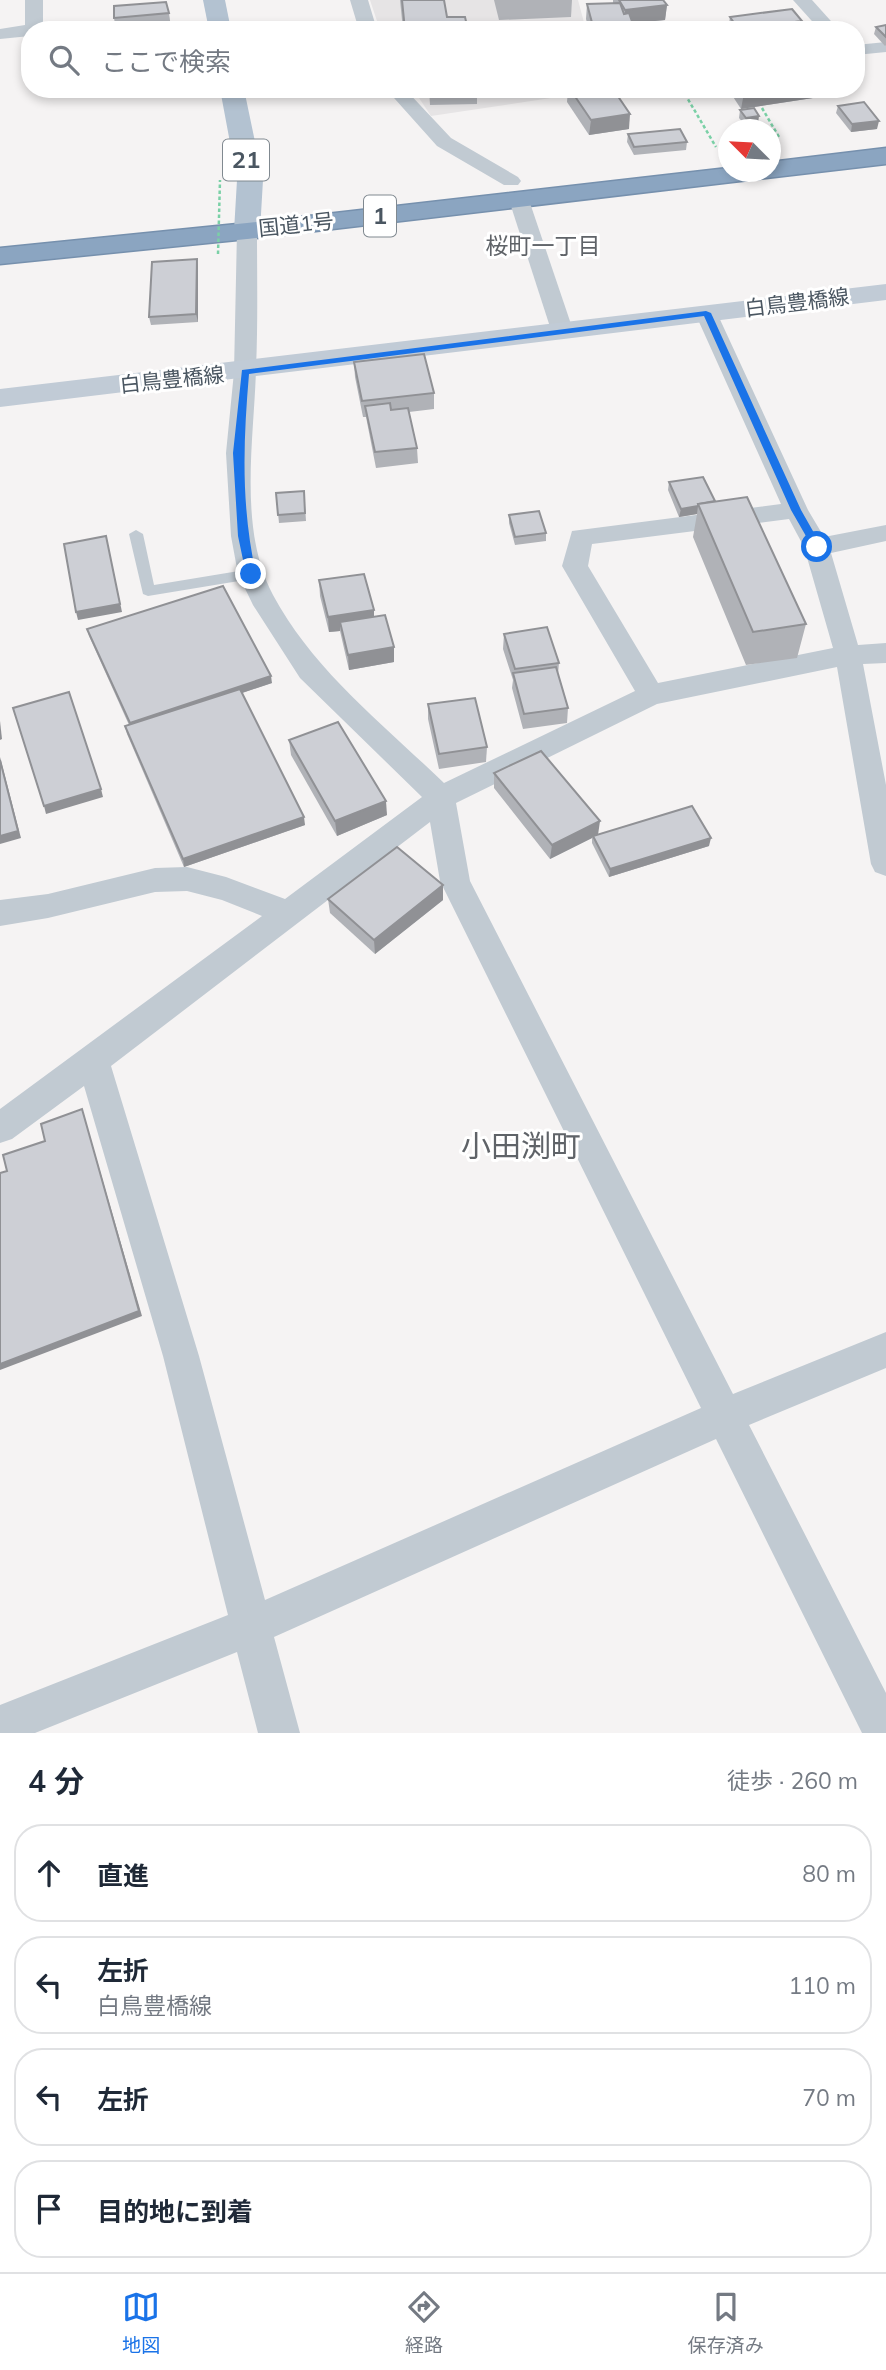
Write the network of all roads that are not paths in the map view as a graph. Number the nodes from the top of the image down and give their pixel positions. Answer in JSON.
{"nodes":[{"id":1,"x":34,"y":0,"type":"edge"},
{"id":2,"x":214,"y":0,"type":"edge"},
{"id":3,"x":359,"y":0,"type":"edge"},
{"id":4,"x":802,"y":0,"type":"edge"},
{"id":5,"x":34,"y":21,"type":"edge"},
{"id":6,"x":218,"y":21,"type":"edge"},
{"id":7,"x":365,"y":21,"type":"edge"},
{"id":8,"x":822,"y":21,"type":"edge"},
{"id":9,"x":21,"y":32,"type":"edge"},
{"id":10,"x":0,"y":34,"type":"edge"},
{"id":11,"x":886,"y":47,"type":"edge"},
{"id":12,"x":865,"y":49,"type":"edge"},
{"id":13,"x":234,"y":98,"type":"edge"},
{"id":14,"x":403,"y":98,"type":"edge"},
{"id":15,"x":886,"y":139,"type":"edge"},
{"id":16,"x":781,"y":144,"type":"edge"},
{"id":17,"x":718,"y":153,"type":"edge"},
{"id":18,"x":886,"y":156,"type":"edge"},
{"id":19,"x":781,"y":169,"type":"edge"},
{"id":20,"x":718,"y":175,"type":"edge"},
{"id":21,"x":515,"y":191,"type":"junction"},
{"id":22,"x":224,"y":208,"type":"dead end"},
{"id":23,"x":249,"y":218,"type":"junction"},
{"id":24,"x":52,"y":226,"type":"dead end"},
{"id":25,"x":13,"y":230,"type":"dead end"},
{"id":26,"x":0,"y":256,"type":"edge"},
{"id":27,"x":886,"y":292,"type":"edge"},
{"id":28,"x":706,"y":313,"type":"junction"},
{"id":29,"x":562,"y":330,"type":"junction"},
{"id":30,"x":245,"y":372,"type":"junction"},
{"id":31,"x":0,"y":398,"type":"edge"},
{"id":32,"x":796,"y":510,"type":"junction"},
{"id":33,"x":886,"y":533,"type":"edge"},
{"id":34,"x":136,"y":534,"type":"dead end"},
{"id":35,"x":817,"y":547,"type":"junction"},
{"id":36,"x":251,"y":574,"type":"junction"},
{"id":37,"x":886,"y":653,"type":"edge"},
{"id":38,"x":848,"y":654,"type":"junction"},
{"id":39,"x":651,"y":695,"type":"junction"},
{"id":40,"x":440,"y":797,"type":"junction"},
{"id":41,"x":886,"y":864,"type":"edge"},
{"id":42,"x":286,"y":912,"type":"junction"},
{"id":43,"x":0,"y":913,"type":"edge"},
{"id":44,"x":93,"y":1061,"type":"junction"},
{"id":45,"x":0,"y":1128,"type":"edge"},
{"id":46,"x":886,"y":1350,"type":"edge"},
{"id":47,"x":725,"y":1416,"type":"junction"},
{"id":48,"x":250,"y":1627,"type":"junction"},
{"id":49,"x":0,"y":1726,"type":"edge"},
{"id":50,"x":279,"y":1733,"type":"edge"},
{"id":51,"x":884,"y":1733,"type":"edge"}],
"edges":[{"from":1,"to":5,"type":"street"},
{"from":2,"to":6,"type":"main road"},
{"from":3,"to":7,"type":"street"},
{"from":4,"to":8,"type":"street"},
{"from":9,"to":10,"type":"street"},
{"from":11,"to":12,"type":"street"},
{"from":13,"to":23,"type":"main road","number":"21"},
{"from":14,"to":21,"type":"street"},
{"from":15,"to":16,"type":"highway"},
{"from":17,"to":21,"type":"highway","name":"国道1号","number":"1"},
{"from":18,"to":19,"type":"highway"},
{"from":20,"to":21,"type":"highway","name":"国道1号","number":"1"},
{"from":21,"to":23,"type":"highway","name":"国道1号","number":"1"},
{"from":21,"to":23,"type":"highway","name":"国道1号","number":"1"},
{"from":21,"to":29,"type":"street"},
{"from":22,"to":23,"type":"highway","name":"国道1号","number":"1"},
{"from":23,"to":26,"type":"highway","name":"国道1号","number":"1"},
{"from":23,"to":30,"type":"street"},
{"from":24,"to":25,"type":"highway"},
{"from":27,"to":28,"type":"main road","name":"白鳥豊橋線"},
{"from":28,"to":29,"type":"main road","name":"白鳥豊橋線"},
{"from":28,"to":32,"type":"street"},
{"from":29,"to":30,"type":"main road","name":"白鳥豊橋線"},
{"from":30,"to":31,"type":"main road","name":"白鳥豊橋線"},
{"from":30,"to":36,"type":"street"},
{"from":32,"to":35,"type":"street"},
{"from":32,"to":39,"type":"street"},
{"from":33,"to":35,"type":"street"},
{"from":34,"to":36,"type":"lane"},
{"from":35,"to":38,"type":"street"},
{"from":36,"to":40,"type":"street"},
{"from":37,"to":38,"type":"street"},
{"from":38,"to":39,"type":"street"},
{"from":38,"to":41,"type":"street"},
{"from":39,"to":40,"type":"street"},
{"from":40,"to":42,"type":"street"},
{"from":40,"to":47,"type":"street"},
{"from":42,"to":43,"type":"street"},
{"from":42,"to":44,"type":"street"},
{"from":44,"to":45,"type":"street"},
{"from":44,"to":48,"type":"street"},
{"from":46,"to":47,"type":"street"},
{"from":47,"to":48,"type":"street"},
{"from":47,"to":51,"type":"street"},
{"from":48,"to":49,"type":"street"},
{"from":48,"to":50,"type":"street"}]}
